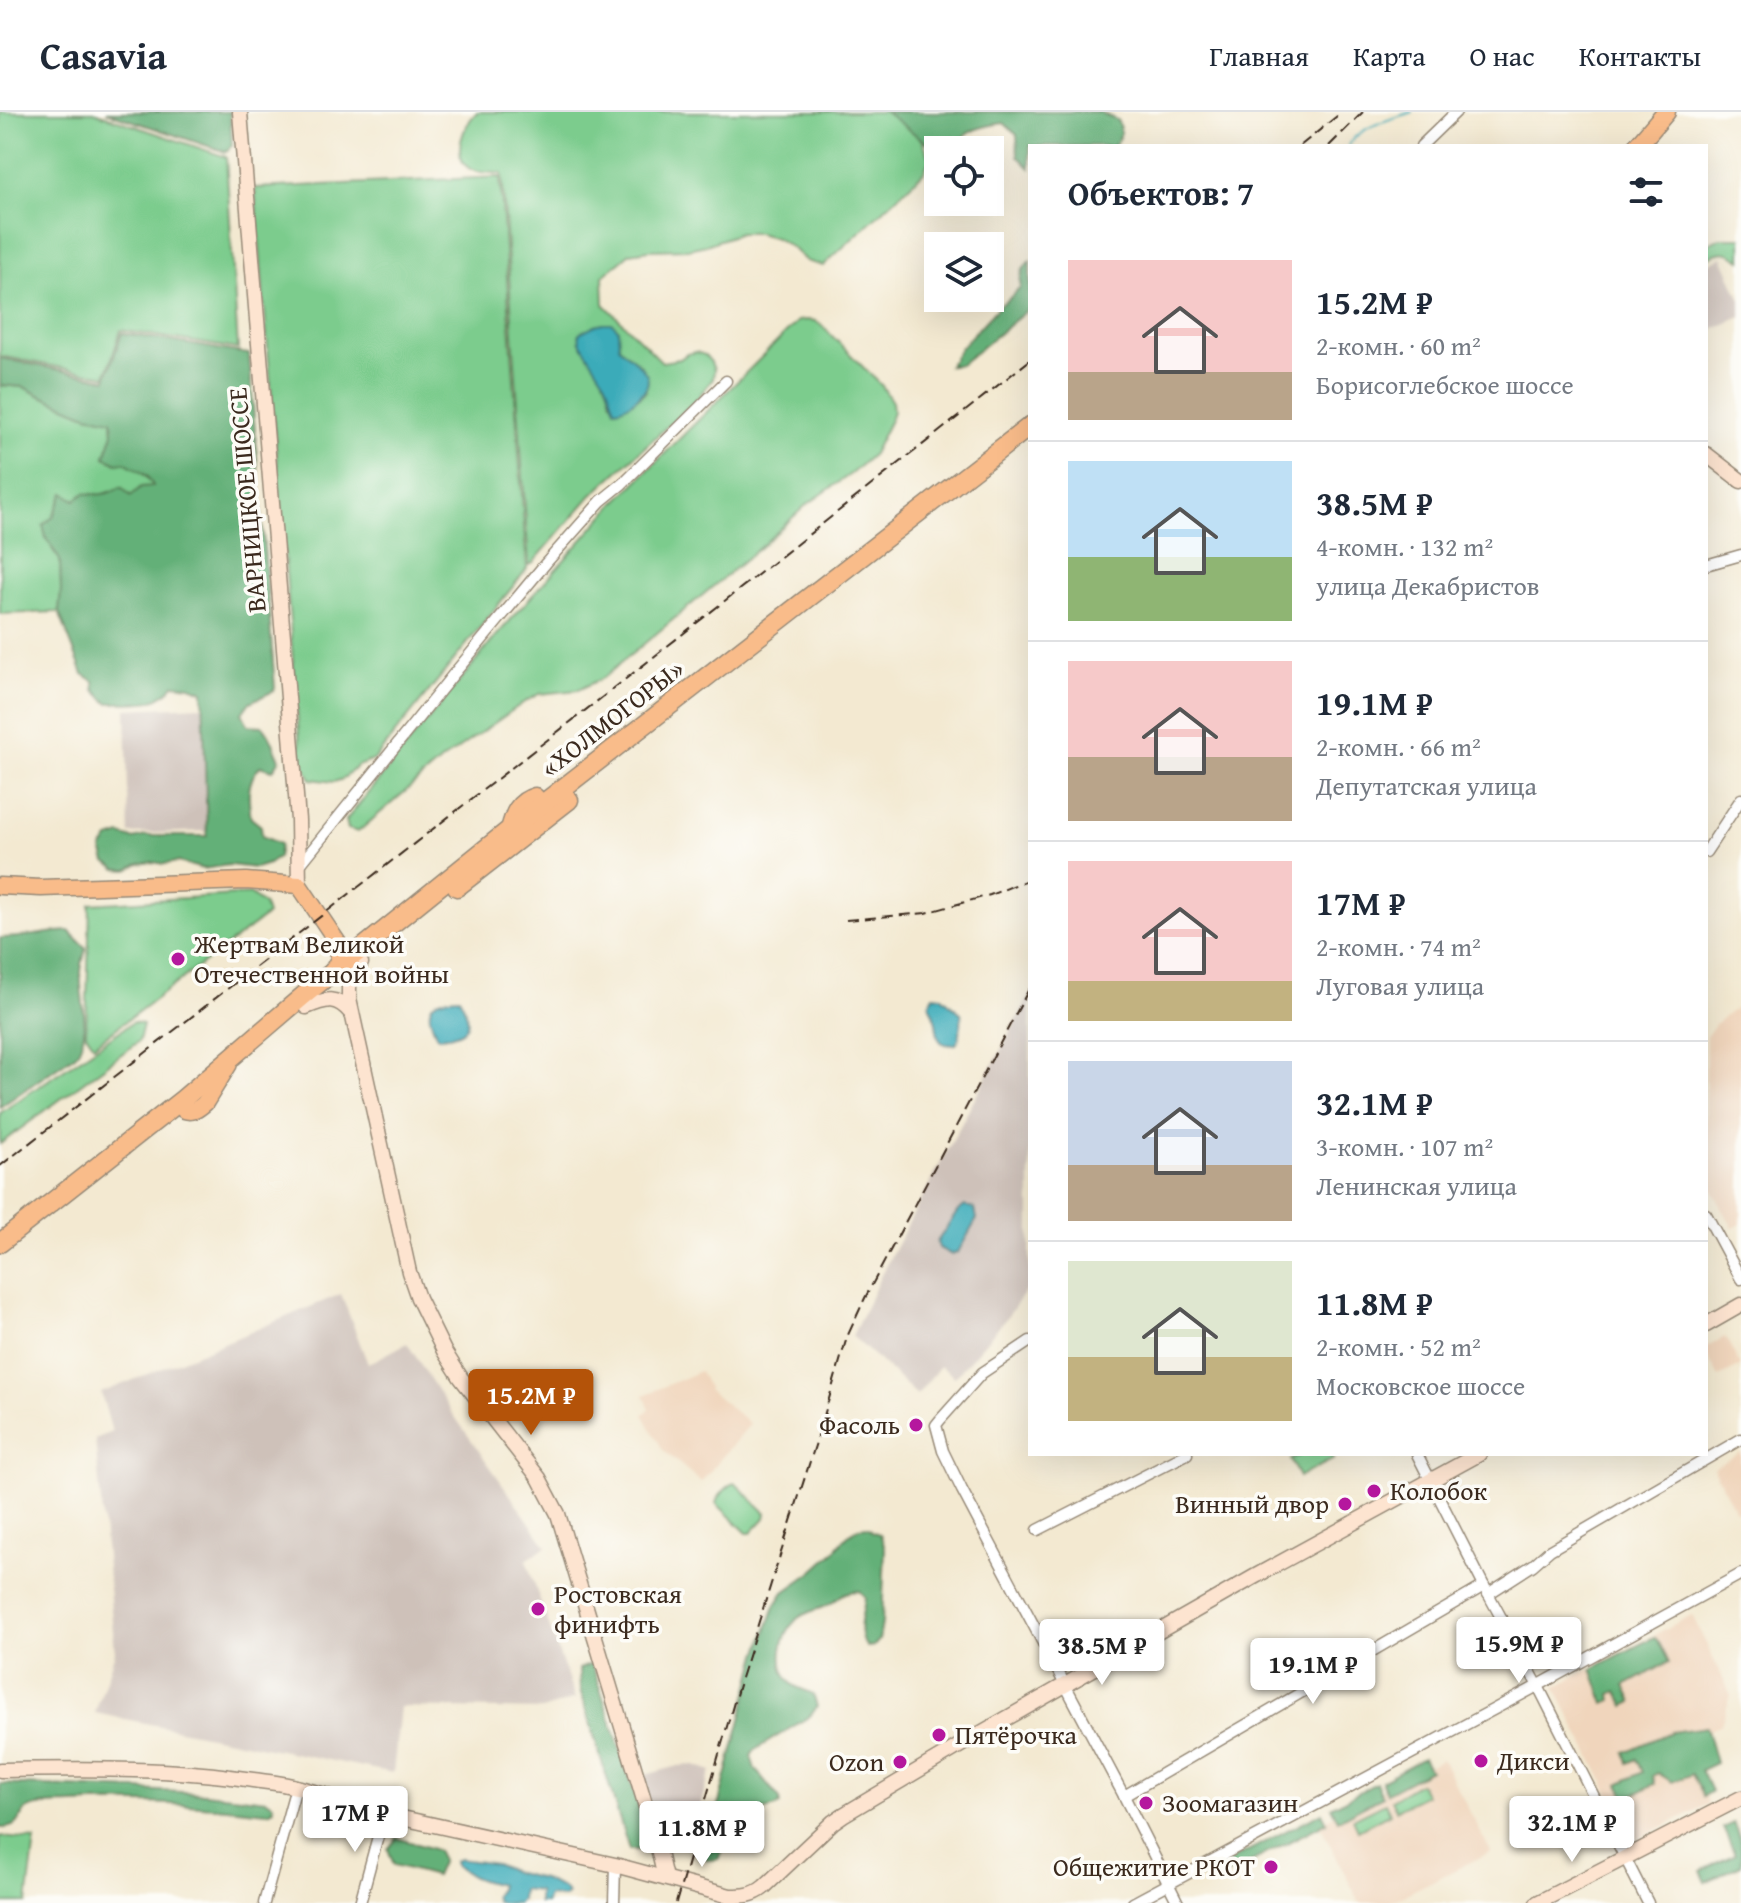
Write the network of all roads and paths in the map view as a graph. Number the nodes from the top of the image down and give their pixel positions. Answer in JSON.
{"nodes":[{"id":1,"x":240,"y":112,"type":"edge"},
{"id":2,"x":1456,"y":112,"type":"edge"},
{"id":3,"x":1654,"y":112,"type":"edge"},
{"id":4,"x":1666,"y":112,"type":"edge"},
{"id":5,"x":1423,"y":144,"type":"edge"},
{"id":6,"x":1627,"y":144,"type":"edge"},
{"id":7,"x":1639,"y":144,"type":"edge"},
{"id":8,"x":726,"y":381,"type":"dead end"},
{"id":9,"x":1028,"y":428,"type":"edge"},
{"id":10,"x":1028,"y":441,"type":"edge"},
{"id":11,"x":1708,"y":456,"type":"edge"},
{"id":12,"x":1741,"y":481,"type":"edge"},
{"id":13,"x":1741,"y":555,"type":"edge"},
{"id":14,"x":1708,"y":564,"type":"edge"},
{"id":15,"x":1739,"y":805,"type":"edge"},
{"id":16,"x":545,"y":811,"type":"junction"},
{"id":17,"x":1708,"y":849,"type":"edge"},
{"id":18,"x":299,"y":866,"type":"junction"},
{"id":19,"x":299,"y":885,"type":"junction"},
{"id":20,"x":0,"y":886,"type":"edge"},
{"id":21,"x":377,"y":936,"type":"junction"},
{"id":22,"x":336,"y":938,"type":"junction"},
{"id":23,"x":361,"y":963,"type":"junction"},
{"id":24,"x":331,"y":973,"type":"junction"},
{"id":25,"x":306,"y":1007,"type":"junction"},
{"id":26,"x":352,"y":1014,"type":"junction"},
{"id":27,"x":232,"y":1059,"type":"junction"},
{"id":28,"x":1708,"y":1218,"type":"edge"},
{"id":29,"x":0,"y":1243,"type":"edge"},
{"id":30,"x":1741,"y":1279,"type":"edge"},
{"id":31,"x":1741,"y":1305,"type":"edge"},
{"id":32,"x":1708,"y":1324,"type":"edge"},
{"id":33,"x":1028,"y":1342,"type":"edge"},
{"id":34,"x":1741,"y":1439,"type":"edge"},
{"id":35,"x":1183,"y":1456,"type":"edge"},
{"id":36,"x":1418,"y":1456,"type":"edge"},
{"id":37,"x":1476,"y":1456,"type":"edge"},
{"id":38,"x":1431,"y":1482,"type":"junction"},
{"id":39,"x":1038,"y":1530,"type":"dead end"},
{"id":40,"x":1741,"y":1574,"type":"edge"},
{"id":41,"x":1486,"y":1590,"type":"junction"},
{"id":42,"x":1066,"y":1686,"type":"junction"},
{"id":43,"x":1538,"y":1686,"type":"junction"},
{"id":44,"x":0,"y":1770,"type":"edge"},
{"id":45,"x":296,"y":1787,"type":"junction"},
{"id":46,"x":1124,"y":1796,"type":"junction"},
{"id":47,"x":1741,"y":1798,"type":"edge"},
{"id":48,"x":384,"y":1814,"type":"junction"},
{"id":49,"x":1625,"y":1858,"type":"junction"},
{"id":50,"x":615,"y":1865,"type":"junction"},
{"id":51,"x":665,"y":1878,"type":"junction"},
{"id":52,"x":1168,"y":1884,"type":"junction"},
{"id":53,"x":731,"y":1899,"type":"edge"},
{"id":54,"x":264,"y":1903,"type":"edge"},
{"id":55,"x":360,"y":1903,"type":"edge"},
{"id":56,"x":614,"y":1903,"type":"edge"},
{"id":57,"x":1133,"y":1903,"type":"edge"},
{"id":58,"x":1178,"y":1903,"type":"edge"},
{"id":59,"x":1537,"y":1903,"type":"edge"},
{"id":60,"x":1648,"y":1903,"type":"edge"}],
"edges":[{"from":1,"to":18,"type":"street","name":"ВАРНИЦКОЕ ШОССЕ"},
{"from":2,"to":5,"type":"street"},
{"from":3,"to":6,"type":"highway"},
{"from":4,"to":7,"type":"highway"},
{"from":8,"to":18,"type":"street"},
{"from":9,"to":16,"type":"highway","name":"«ХОЛМОГОРЫ»"},
{"from":10,"to":16,"type":"highway","name":"«ХОЛМОГОРЫ»"},
{"from":11,"to":12,"type":"street"},
{"from":13,"to":14,"type":"street"},
{"from":15,"to":17,"type":"street"},
{"from":16,"to":21,"type":"highway","name":"«ХОЛМОГОРЫ»"},
{"from":16,"to":23,"type":"highway","name":"«ХОЛМОГОРЫ»"},
{"from":18,"to":19,"type":"street","name":"ВАРНИЦКОЕ ШОССЕ"},
{"from":19,"to":20,"type":"main road"},
{"from":19,"to":22,"type":"main road"},
{"from":21,"to":22,"type":"main road"},
{"from":21,"to":24,"type":"highway","name":"«ХОЛМОГОРЫ»"},
{"from":22,"to":24,"type":"main road"},
{"from":23,"to":25,"type":"highway","name":"«ХОЛМОГОРЫ»"},
{"from":23,"to":26,"type":"street"},
{"from":24,"to":27,"type":"highway","name":"«ХОЛМОГОРЫ»"},
{"from":25,"to":26,"type":"street"},
{"from":25,"to":27,"type":"highway","name":"«ХОЛМОГОРЫ»"},
{"from":26,"to":51,"type":"street"},
{"from":27,"to":29,"type":"highway","name":"«ХОЛМОГОРЫ»"},
{"from":28,"to":30,"type":"street"},
{"from":31,"to":32,"type":"street"},
{"from":33,"to":42,"type":"street"},
{"from":34,"to":41,"type":"street"},
{"from":35,"to":39,"type":"street"},
{"from":36,"to":38,"type":"street"},
{"from":37,"to":38,"type":"street"},
{"from":38,"to":41,"type":"street"},
{"from":38,"to":42,"type":"street"},
{"from":40,"to":43,"type":"street"},
{"from":41,"to":43,"type":"street"},
{"from":41,"to":46,"type":"street"},
{"from":42,"to":46,"type":"street"},
{"from":42,"to":53,"type":"street"},
{"from":43,"to":49,"type":"street"},
{"from":43,"to":52,"type":"street"},
{"from":44,"to":45,"type":"street"},
{"from":45,"to":48,"type":"street"},
{"from":45,"to":54,"type":"street"},
{"from":46,"to":52,"type":"street"},
{"from":47,"to":49,"type":"street"},
{"from":48,"to":50,"type":"street"},
{"from":48,"to":55,"type":"street"},
{"from":49,"to":59,"type":"street"},
{"from":49,"to":60,"type":"street"},
{"from":50,"to":51,"type":"street"},
{"from":50,"to":56,"type":"street"},
{"from":51,"to":53,"type":"street"},
{"from":52,"to":57,"type":"street"},
{"from":52,"to":58,"type":"street"}]}
